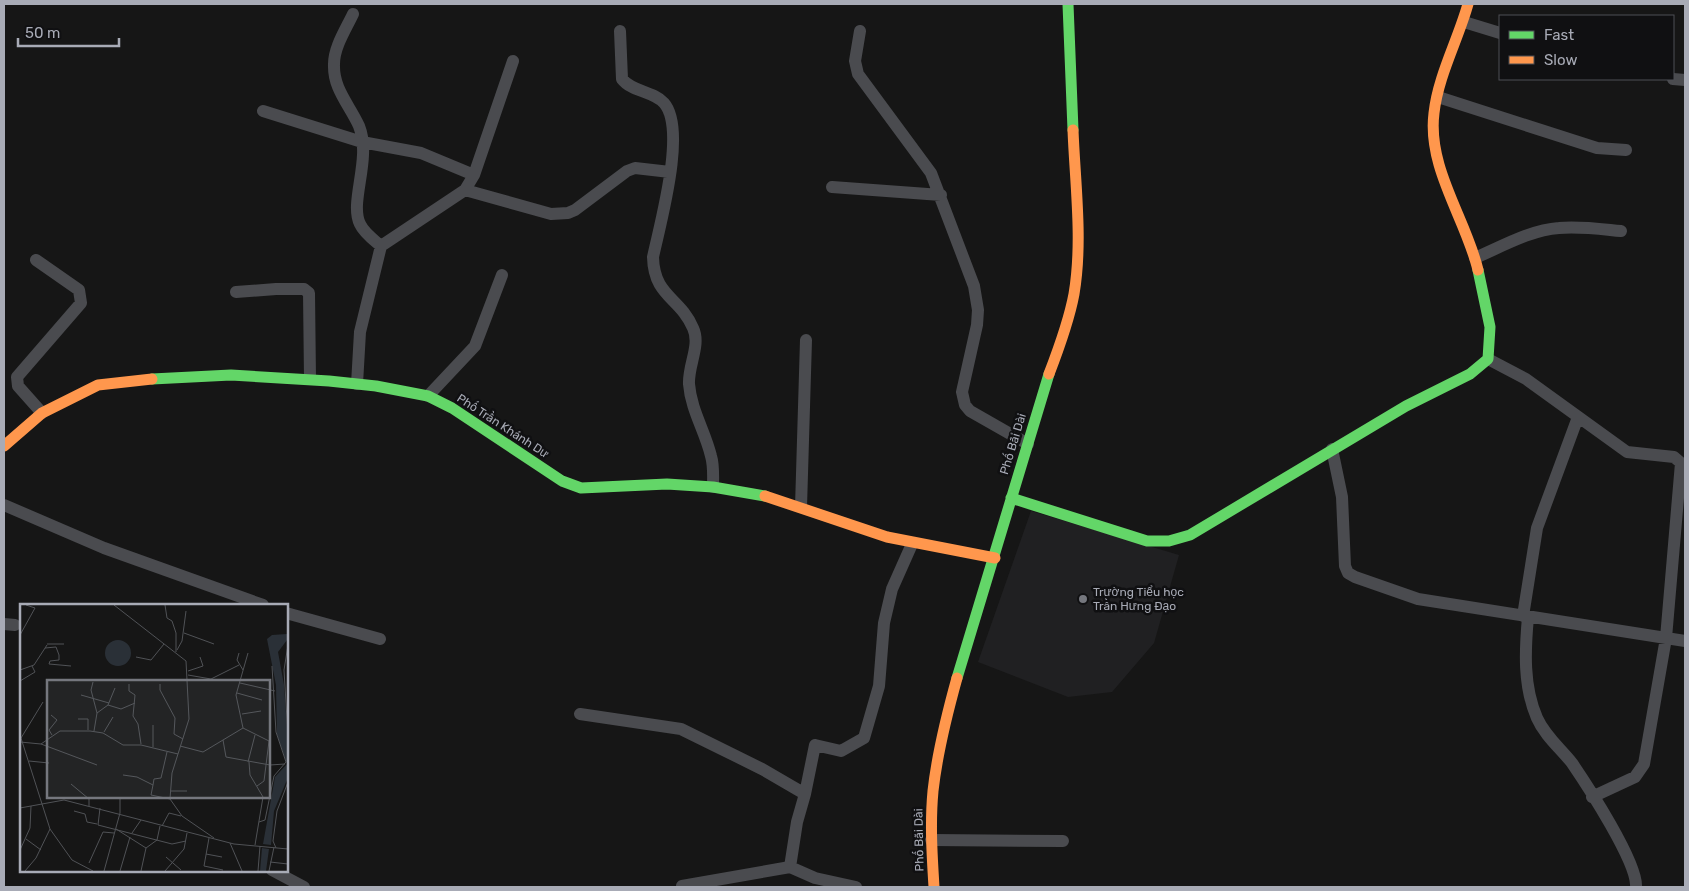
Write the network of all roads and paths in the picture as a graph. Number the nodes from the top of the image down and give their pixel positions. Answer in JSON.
{"nodes":[{"id":1,"x":1068,"y":4,"type":"edge"},
{"id":2,"x":1468,"y":4,"type":"edge"},
{"id":3,"x":353,"y":14,"type":"dead end"},
{"id":4,"x":1464,"y":22,"type":"junction"},
{"id":5,"x":620,"y":30,"type":"dead end"},
{"id":6,"x":860,"y":31,"type":"dead end"},
{"id":7,"x":1499,"y":33,"type":"edge"},
{"id":8,"x":513,"y":60,"type":"dead end"},
{"id":9,"x":1438,"y":97,"type":"junction"},
{"id":10,"x":263,"y":111,"type":"dead end"},
{"id":11,"x":362,"y":142,"type":"junction"},
{"id":12,"x":1626,"y":150,"type":"dead end"},
{"id":13,"x":670,"y":172,"type":"junction"},
{"id":14,"x":474,"y":175,"type":"junction"},
{"id":15,"x":832,"y":188,"type":"dead end"},
{"id":16,"x":465,"y":190,"type":"junction"},
{"id":17,"x":941,"y":195,"type":"junction"},
{"id":18,"x":1621,"y":231,"type":"dead end"},
{"id":19,"x":381,"y":246,"type":"junction"},
{"id":20,"x":1475,"y":258,"type":"junction"},
{"id":21,"x":36,"y":260,"type":"dead end"},
{"id":22,"x":502,"y":276,"type":"dead end"},
{"id":23,"x":236,"y":292,"type":"dead end"},
{"id":24,"x":806,"y":340,"type":"dead end"},
{"id":25,"x":1488,"y":359,"type":"junction"},
{"id":26,"x":310,"y":379,"type":"junction"},
{"id":27,"x":357,"y":384,"type":"junction"},
{"id":28,"x":428,"y":396,"type":"junction"},
{"id":29,"x":42,"y":413,"type":"junction"},
{"id":30,"x":1578,"y":418,"type":"junction"},
{"id":31,"x":1028,"y":444,"type":"junction"},
{"id":32,"x":4,"y":446,"type":"edge"},
{"id":33,"x":1332,"y":450,"type":"junction"},
{"id":34,"x":713,"y":487,"type":"junction"},
{"id":35,"x":1011,"y":498,"type":"junction"},
{"id":36,"x":4,"y":505,"type":"edge"},
{"id":37,"x":801,"y":507,"type":"junction"},
{"id":38,"x":912,"y":544,"type":"junction"},
{"id":39,"x":995,"y":558,"type":"junction"},
{"id":40,"x":261,"y":604,"type":"edge"},
{"id":41,"x":288,"y":614,"type":"edge"},
{"id":42,"x":1525,"y":616,"type":"junction"},
{"id":43,"x":380,"y":638,"type":"dead end"},
{"id":44,"x":1666,"y":638,"type":"junction"},
{"id":45,"x":1685,"y":641,"type":"edge"},
{"id":46,"x":580,"y":714,"type":"dead end"},
{"id":47,"x":805,"y":794,"type":"junction"},
{"id":48,"x":1592,"y":797,"type":"junction"},
{"id":49,"x":931,"y":840,"type":"junction"},
{"id":50,"x":1062,"y":841,"type":"dead end"},
{"id":51,"x":790,"y":867,"type":"junction"},
{"id":52,"x":274,"y":871,"type":"edge"},
{"id":53,"x":682,"y":886,"type":"dead end"},
{"id":54,"x":304,"y":887,"type":"edge"},
{"id":55,"x":856,"y":887,"type":"edge"},
{"id":56,"x":934,"y":887,"type":"edge"},
{"id":57,"x":1636,"y":887,"type":"edge"}],
"edges":[{"from":1,"to":31,"type":"street","name":"Phố Bãi Dài"},
{"from":2,"to":4,"type":"street"},
{"from":3,"to":11,"type":"street"},
{"from":4,"to":7,"type":"street"},
{"from":4,"to":9,"type":"street"},
{"from":5,"to":13,"type":"street"},
{"from":6,"to":17,"type":"street"},
{"from":8,"to":14,"type":"street"},
{"from":9,"to":12,"type":"street"},
{"from":9,"to":20,"type":"street"},
{"from":10,"to":11,"type":"street"},
{"from":11,"to":14,"type":"street"},
{"from":11,"to":19,"type":"street"},
{"from":13,"to":16,"type":"street"},
{"from":13,"to":34,"type":"street"},
{"from":14,"to":16,"type":"street"},
{"from":15,"to":17,"type":"street"},
{"from":16,"to":19,"type":"street"},
{"from":17,"to":31,"type":"street"},
{"from":18,"to":20,"type":"street"},
{"from":19,"to":27,"type":"street"},
{"from":20,"to":25,"type":"street"},
{"from":21,"to":29,"type":"street"},
{"from":22,"to":28,"type":"street"},
{"from":23,"to":26,"type":"street"},
{"from":24,"to":37,"type":"street"},
{"from":25,"to":30,"type":"street"},
{"from":25,"to":33,"type":"street"},
{"from":26,"to":27,"type":"street","name":"Phố Trần Khánh Dư"},
{"from":26,"to":29,"type":"street","name":"Phố Trần Khánh Dư"},
{"from":27,"to":28,"type":"street","name":"Phố Trần Khánh Dư"},
{"from":28,"to":34,"type":"street","name":"Phố Trần Khánh Dư"},
{"from":29,"to":32,"type":"street","name":"Phố Trần Khánh Dư"},
{"from":30,"to":42,"type":"street"},
{"from":30,"to":44,"type":"street"},
{"from":31,"to":35,"type":"street","name":"Phố Bãi Dài"},
{"from":33,"to":35,"type":"street"},
{"from":33,"to":42,"type":"street"},
{"from":34,"to":37,"type":"street","name":"Phố Trần Khánh Dư"},
{"from":35,"to":39,"type":"street","name":"Phố Bãi Dài"},
{"from":36,"to":40,"type":"street"},
{"from":37,"to":38,"type":"street","name":"Phố Trần Khánh Dư"},
{"from":38,"to":39,"type":"street","name":"Phố Trần Khánh Dư"},
{"from":38,"to":47,"type":"street"},
{"from":39,"to":49,"type":"street","name":"Phố Bãi Dài"},
{"from":41,"to":43,"type":"street"},
{"from":42,"to":44,"type":"street"},
{"from":42,"to":48,"type":"street"},
{"from":44,"to":45,"type":"street"},
{"from":44,"to":48,"type":"street"},
{"from":46,"to":47,"type":"street"},
{"from":47,"to":51,"type":"street"},
{"from":48,"to":57,"type":"street"},
{"from":49,"to":50,"type":"street"},
{"from":49,"to":56,"type":"street","name":"Phố Bãi Dài"},
{"from":51,"to":53,"type":"street"},
{"from":51,"to":55,"type":"street"},
{"from":52,"to":54,"type":"street"}]}
